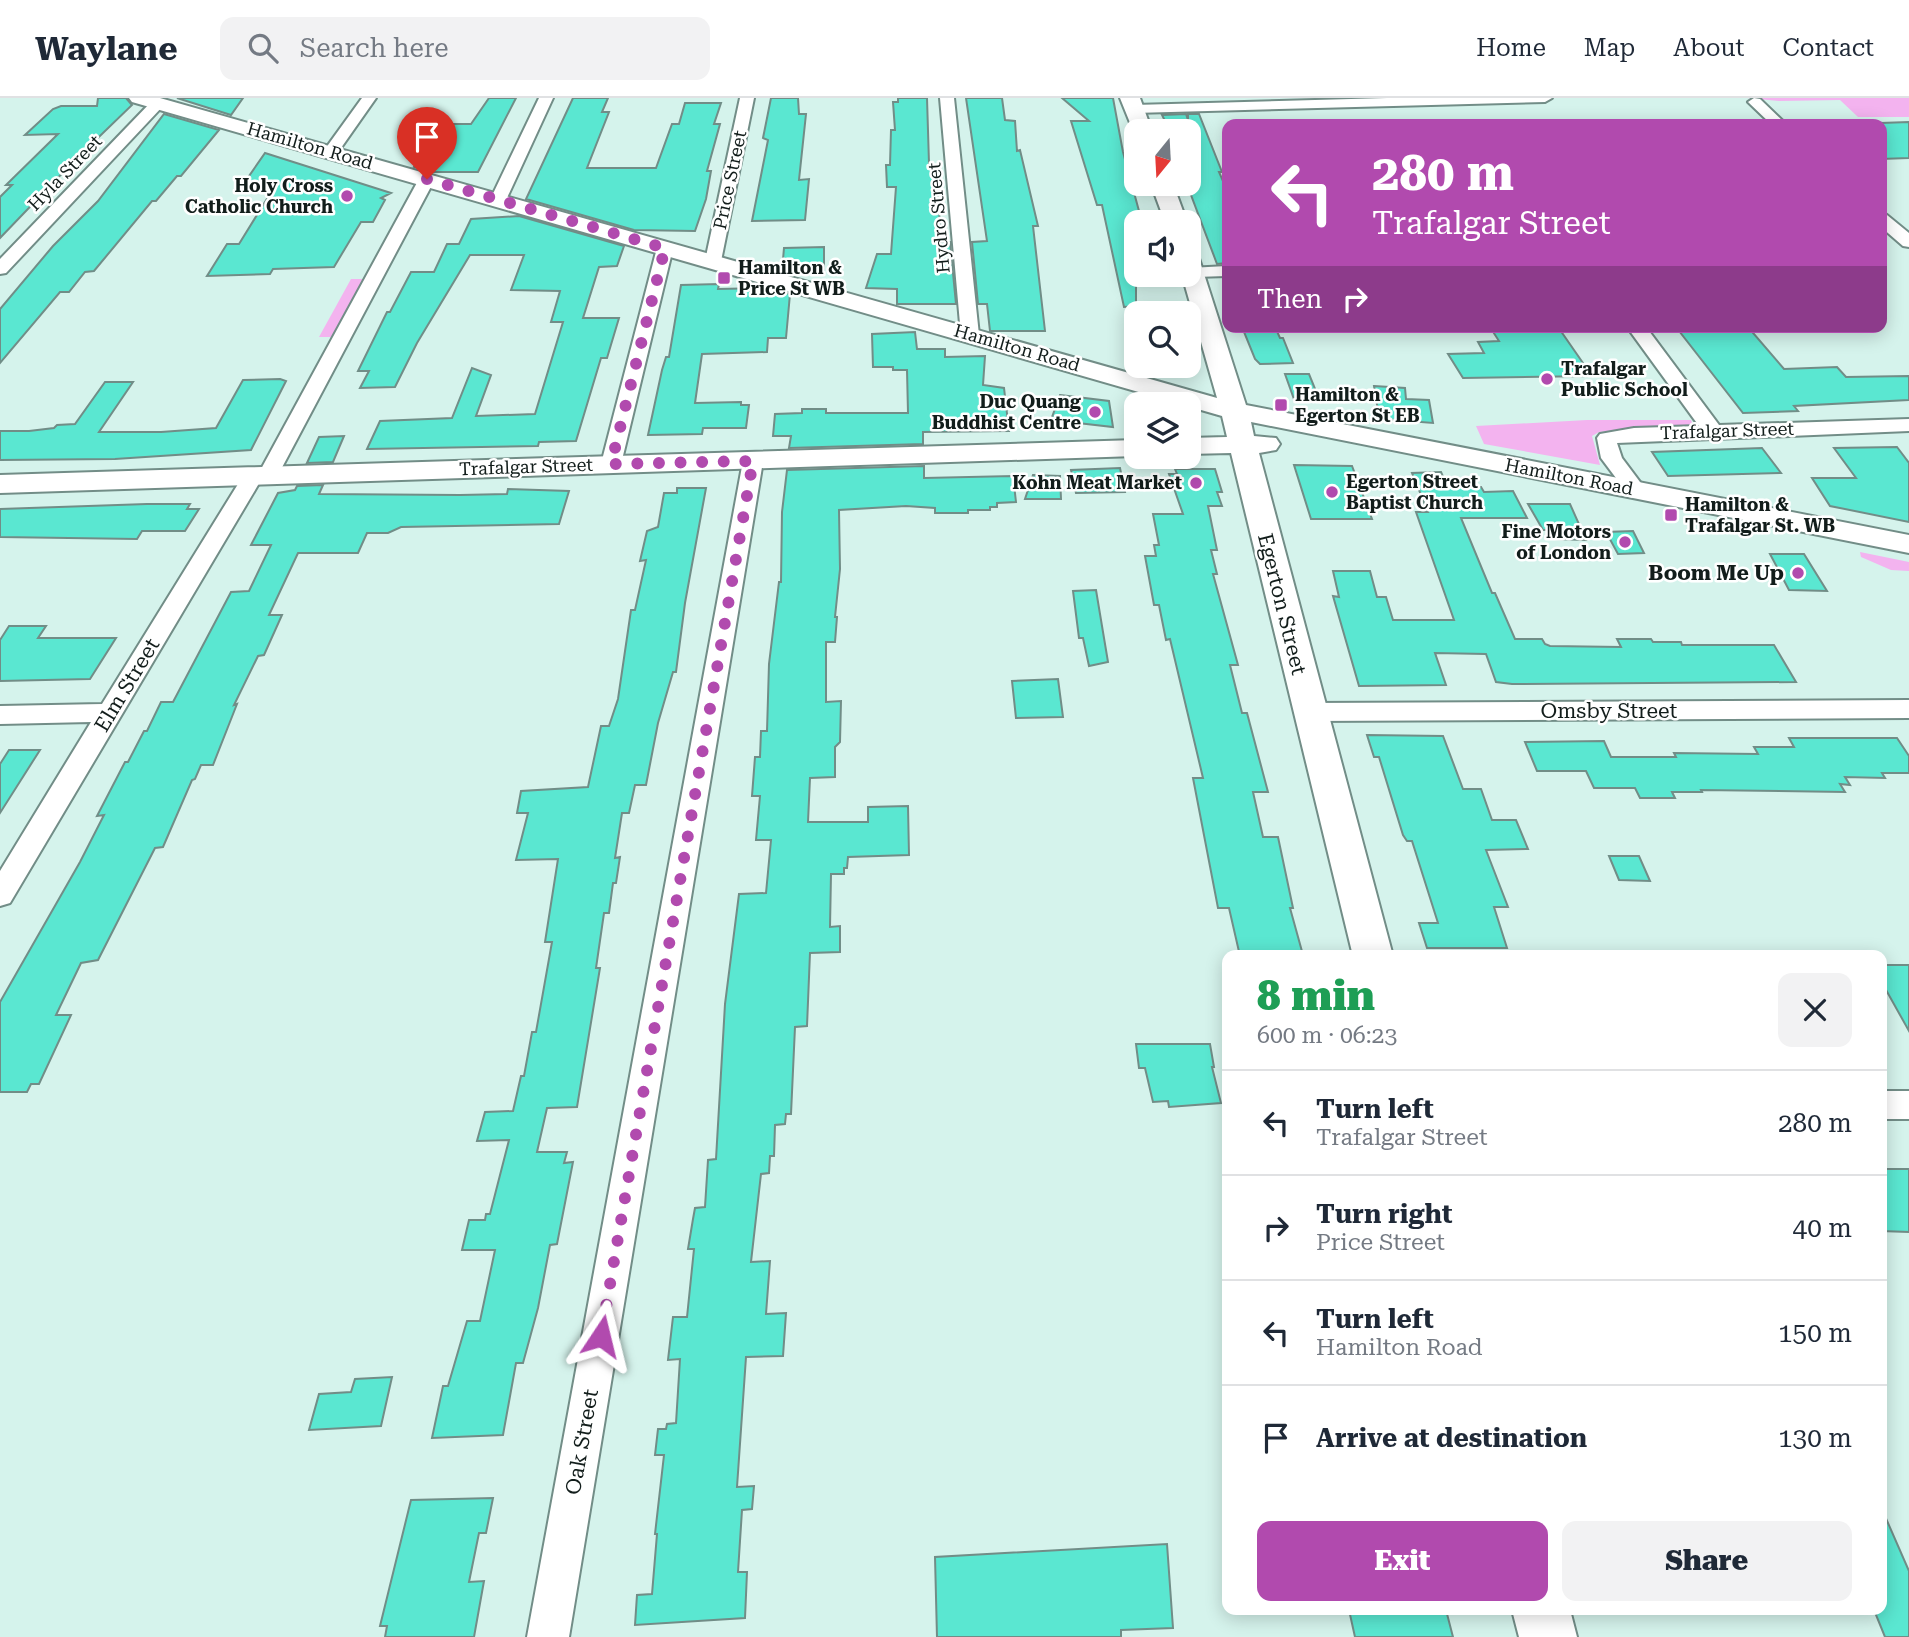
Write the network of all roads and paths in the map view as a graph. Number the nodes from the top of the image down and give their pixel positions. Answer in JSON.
{"nodes":[{"id":1,"x":369,"y":98,"type":"edge"},
{"id":2,"x":546,"y":98,"type":"edge"},
{"id":3,"x":747,"y":98,"type":"edge"},
{"id":4,"x":947,"y":98,"type":"edge"},
{"id":5,"x":1545,"y":98,"type":"edge"},
{"id":6,"x":1467,"y":99,"type":"edge"},
{"id":7,"x":148,"y":101,"type":"edge"},
{"id":8,"x":1755,"y":102,"type":"dead end"},
{"id":9,"x":1132,"y":103,"type":"edge"},
{"id":10,"x":1479,"y":116,"type":"dead end"},
{"id":11,"x":1774,"y":119,"type":"edge"},
{"id":12,"x":331,"y":152,"type":"junction"},
{"id":13,"x":427,"y":179,"type":"junction"},
{"id":14,"x":498,"y":200,"type":"junction"},
{"id":15,"x":1887,"y":223,"type":"edge"},
{"id":16,"x":1909,"y":242,"type":"edge"},
{"id":17,"x":665,"y":248,"type":"junction"},
{"id":18,"x":9,"y":250,"type":"edge"},
{"id":19,"x":713,"y":261,"type":"junction"},
{"id":20,"x":1201,"y":265,"type":"edge"},
{"id":21,"x":0,"y":269,"type":"edge"},
{"id":22,"x":1222,"y":270,"type":"edge"},
{"id":23,"x":1199,"y":287,"type":"edge"},
{"id":24,"x":1640,"y":333,"type":"edge"},
{"id":25,"x":970,"y":335,"type":"junction"},
{"id":26,"x":1234,"y":411,"type":"junction"},
{"id":27,"x":1909,"y":425,"type":"edge"},
{"id":28,"x":1713,"y":432,"type":"junction"},
{"id":29,"x":1387,"y":442,"type":"junction"},
{"id":30,"x":1242,"y":444,"type":"junction"},
{"id":31,"x":1201,"y":446,"type":"edge"},
{"id":32,"x":1124,"y":448,"type":"edge"},
{"id":33,"x":753,"y":461,"type":"junction"},
{"id":34,"x":611,"y":464,"type":"junction"},
{"id":35,"x":261,"y":475,"type":"junction"},
{"id":36,"x":0,"y":484,"type":"edge"},
{"id":37,"x":1635,"y":490,"type":"junction"},
{"id":38,"x":1909,"y":544,"type":"edge"},
{"id":39,"x":1909,"y":709,"type":"edge"},
{"id":40,"x":1310,"y":712,"type":"junction"},
{"id":41,"x":110,"y":713,"type":"junction"},
{"id":42,"x":0,"y":715,"type":"edge"},
{"id":43,"x":0,"y":895,"type":"edge"},
{"id":44,"x":1371,"y":950,"type":"edge"},
{"id":45,"x":1887,"y":1105,"type":"edge"},
{"id":46,"x":1909,"y":1105,"type":"edge"},
{"id":47,"x":1542,"y":1615,"type":"edge"},
{"id":48,"x":548,"y":1637,"type":"edge"},
{"id":49,"x":1548,"y":1637,"type":"edge"}],
"edges":[{"from":1,"to":12,"type":"street"},
{"from":2,"to":14,"type":"street"},
{"from":3,"to":19,"type":"street","name":"Price Street"},
{"from":4,"to":25,"type":"street","name":"Hydro Street"},
{"from":5,"to":6,"type":"street"},
{"from":6,"to":9,"type":"street"},
{"from":6,"to":10,"type":"street"},
{"from":7,"to":12,"type":"main road","name":"Hamilton Road"},
{"from":7,"to":18,"type":"street","name":"Hyla Street"},
{"from":8,"to":11,"type":"street"},
{"from":12,"to":13,"type":"main road","name":"Hamilton Road"},
{"from":13,"to":14,"type":"main road","name":"Hamilton Road"},
{"from":13,"to":35,"type":"street","name":"Elm Street"},
{"from":14,"to":17,"type":"main road","name":"Hamilton Road"},
{"from":15,"to":16,"type":"street"},
{"from":17,"to":19,"type":"main road","name":"Hamilton Road"},
{"from":17,"to":34,"type":"street"},
{"from":18,"to":21,"type":"street","name":"Hyla Street"},
{"from":19,"to":25,"type":"main road","name":"Hamilton Road"},
{"from":20,"to":22,"type":"street"},
{"from":23,"to":26,"type":"main road","name":"Egerton Street"},
{"from":24,"to":28,"type":"street"},
{"from":25,"to":26,"type":"main road","name":"Hamilton Road"},
{"from":26,"to":29,"type":"main road","name":"Hamilton Road"},
{"from":26,"to":30,"type":"main road","name":"Egerton Street"},
{"from":27,"to":28,"type":"street","name":"Trafalgar Street"},
{"from":28,"to":37,"type":"street","name":"Trafalgar Street"},
{"from":29,"to":30,"type":"main road"},
{"from":29,"to":37,"type":"main road","name":"Hamilton Road"},
{"from":30,"to":31,"type":"main road"},
{"from":30,"to":40,"type":"main road","name":"Egerton Street"},
{"from":32,"to":33,"type":"main road","name":"Trafalgar Street"},
{"from":33,"to":34,"type":"main road","name":"Trafalgar Street"},
{"from":33,"to":48,"type":"street","name":"Oak Street"},
{"from":34,"to":35,"type":"main road","name":"Trafalgar Street"},
{"from":35,"to":36,"type":"main road","name":"Trafalgar Street"},
{"from":35,"to":41,"type":"street","name":"Elm Street"},
{"from":37,"to":38,"type":"main road","name":"Hamilton Road"},
{"from":39,"to":40,"type":"street","name":"Omsby Street"},
{"from":40,"to":44,"type":"main road","name":"Egerton Street"},
{"from":41,"to":42,"type":"street"},
{"from":41,"to":43,"type":"street","name":"Elm Street"},
{"from":45,"to":46,"type":"street"},
{"from":47,"to":49,"type":"main road"}]}
